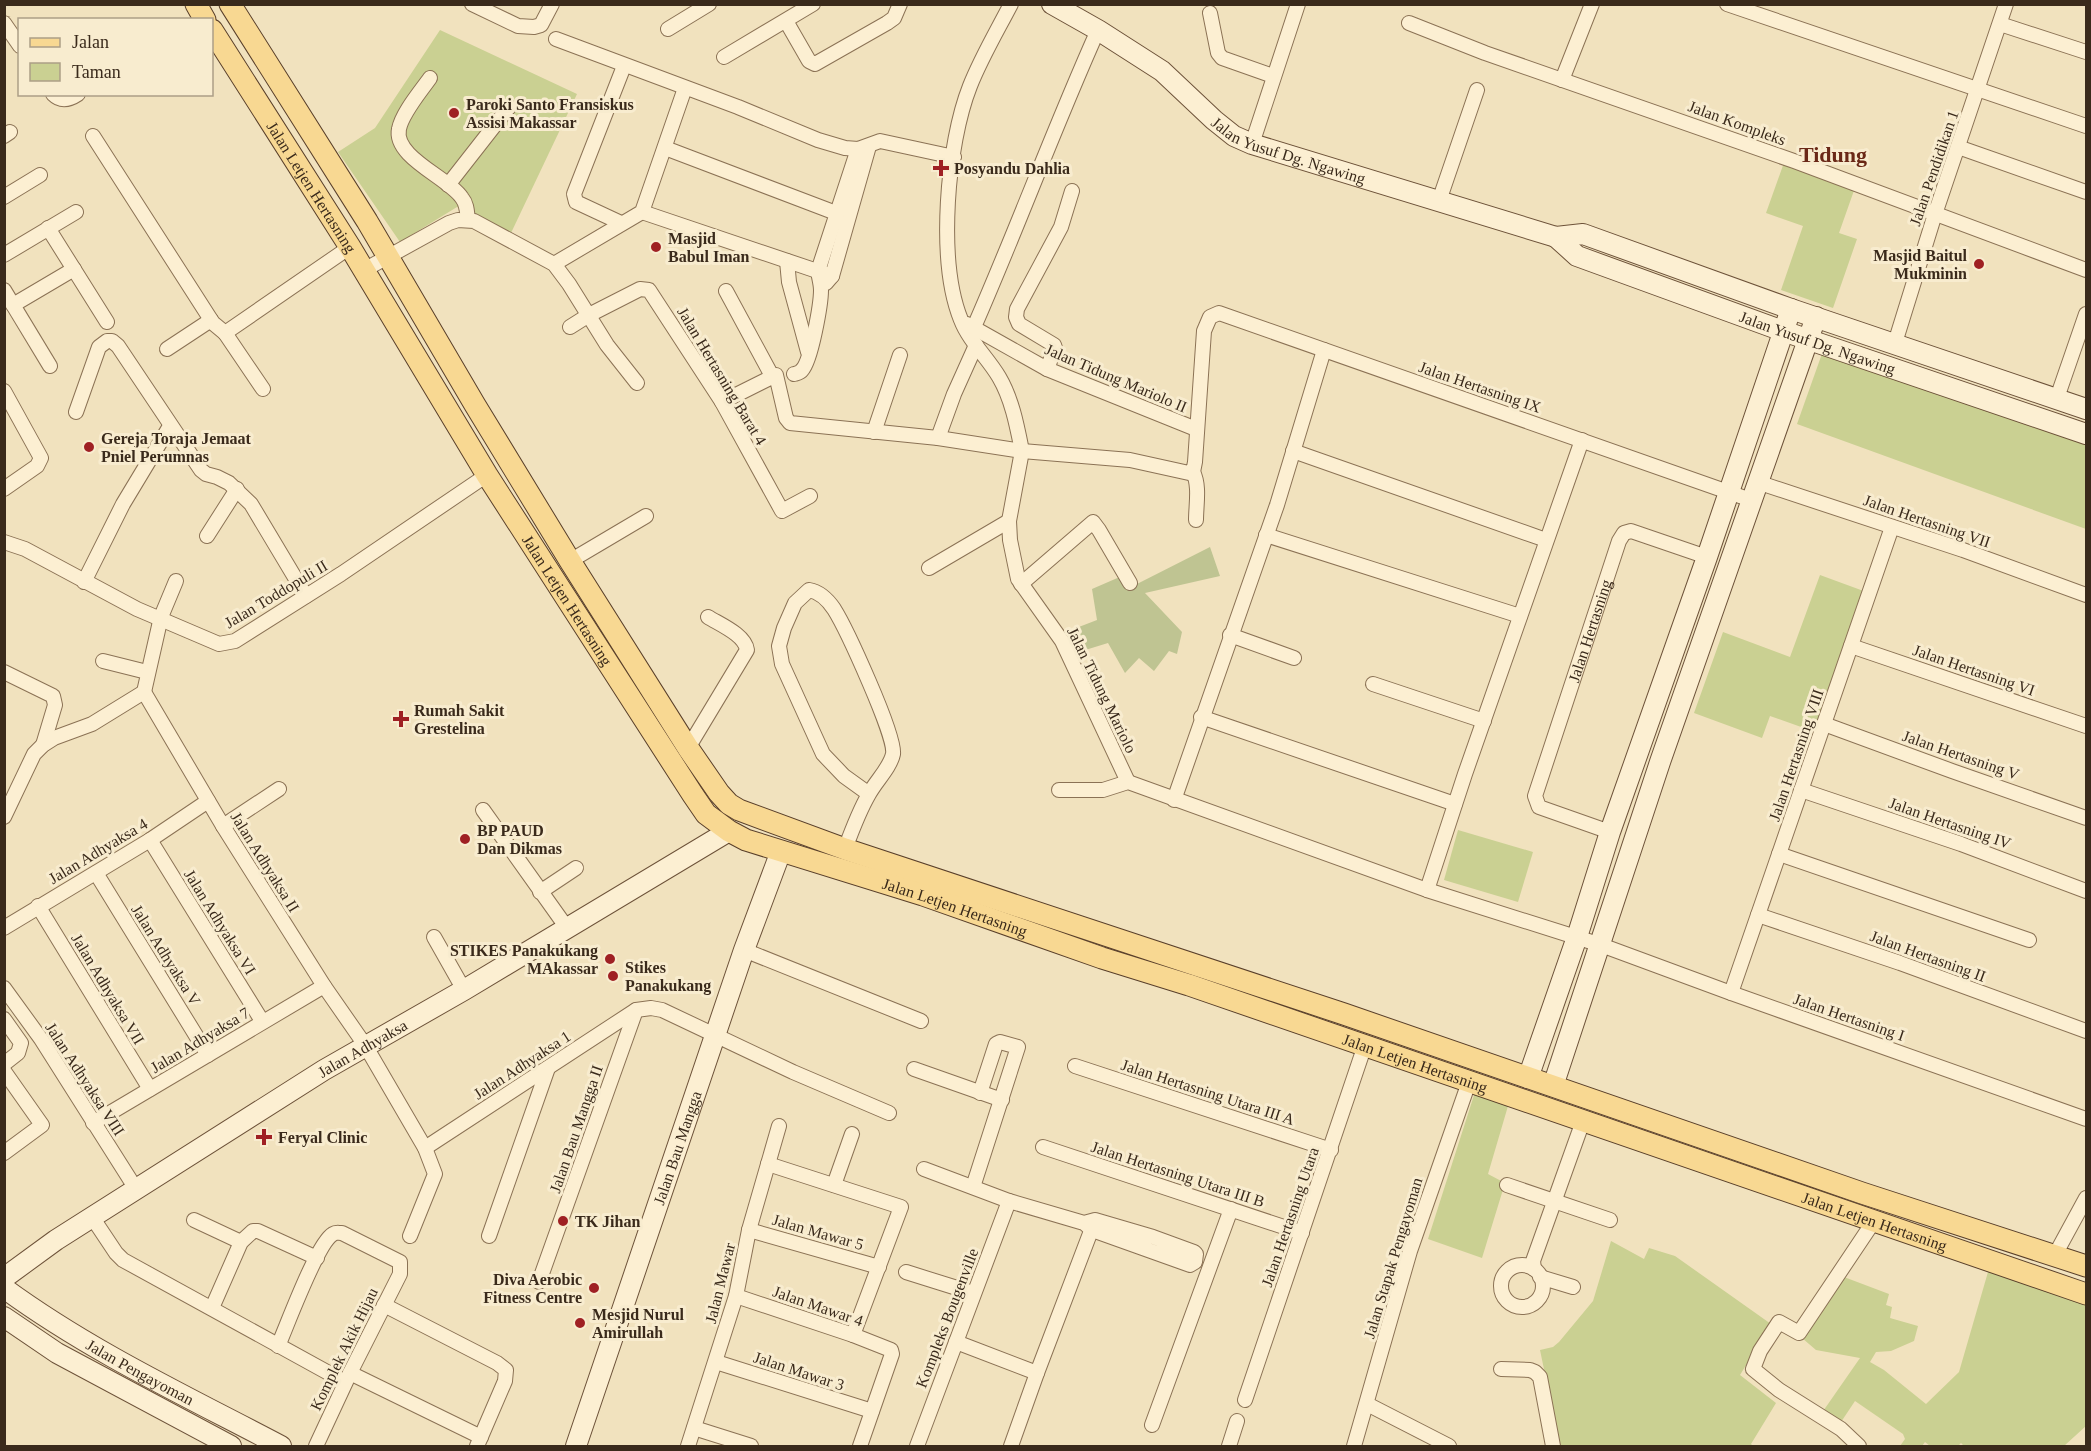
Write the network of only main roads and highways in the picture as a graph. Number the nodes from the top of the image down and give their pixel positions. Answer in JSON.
{"nodes":[{"id":1,"x":196,"y":4,"type":"edge"},
{"id":2,"x":230,"y":4,"type":"edge"},
{"id":3,"x":204,"y":18,"type":"edge"},
{"id":4,"x":213,"y":32,"type":"edge"},
{"id":5,"x":268,"y":65,"type":"junction"},
{"id":6,"x":244,"y":81,"type":"junction"},
{"id":7,"x":540,"y":511,"type":"junction"},
{"id":8,"x":519,"y":525,"type":"junction"},
{"id":9,"x":1196,"y":963,"type":"junction"},
{"id":10,"x":1189,"y":985,"type":"junction"},
{"id":11,"x":1724,"y":1144,"type":"junction"},
{"id":12,"x":1718,"y":1166,"type":"junction"},
{"id":13,"x":2086,"y":1266,"type":"edge"},
{"id":14,"x":2086,"y":1294,"type":"edge"}],
"edges":[{"from":1,"to":3,"type":"main road"},
{"from":2,"to":5,"type":"main road","name":"Jalan Letjen Hertasning"},
{"from":4,"to":6,"type":"main road","name":"Jalan Letjen Hertasning"},
{"from":5,"to":6,"type":"main road"},
{"from":5,"to":7,"type":"main road","name":"Jalan Letjen Hertasning"},
{"from":6,"to":8,"type":"main road","name":"Jalan Letjen Hertasning"},
{"from":7,"to":8,"type":"main road"},
{"from":7,"to":9,"type":"main road","name":"Jalan Letjen Hertasning"},
{"from":8,"to":10,"type":"main road","name":"Jalan Letjen Hertasning"},
{"from":9,"to":10,"type":"main road"},
{"from":9,"to":11,"type":"main road","name":"Jalan Letjen Hertasning"},
{"from":10,"to":12,"type":"main road","name":"Jalan Letjen Hertasning"},
{"from":11,"to":12,"type":"main road"},
{"from":11,"to":13,"type":"main road","name":"Jalan Letjen Hertasning"},
{"from":12,"to":14,"type":"main road","name":"Jalan Letjen Hertasning"}]}
